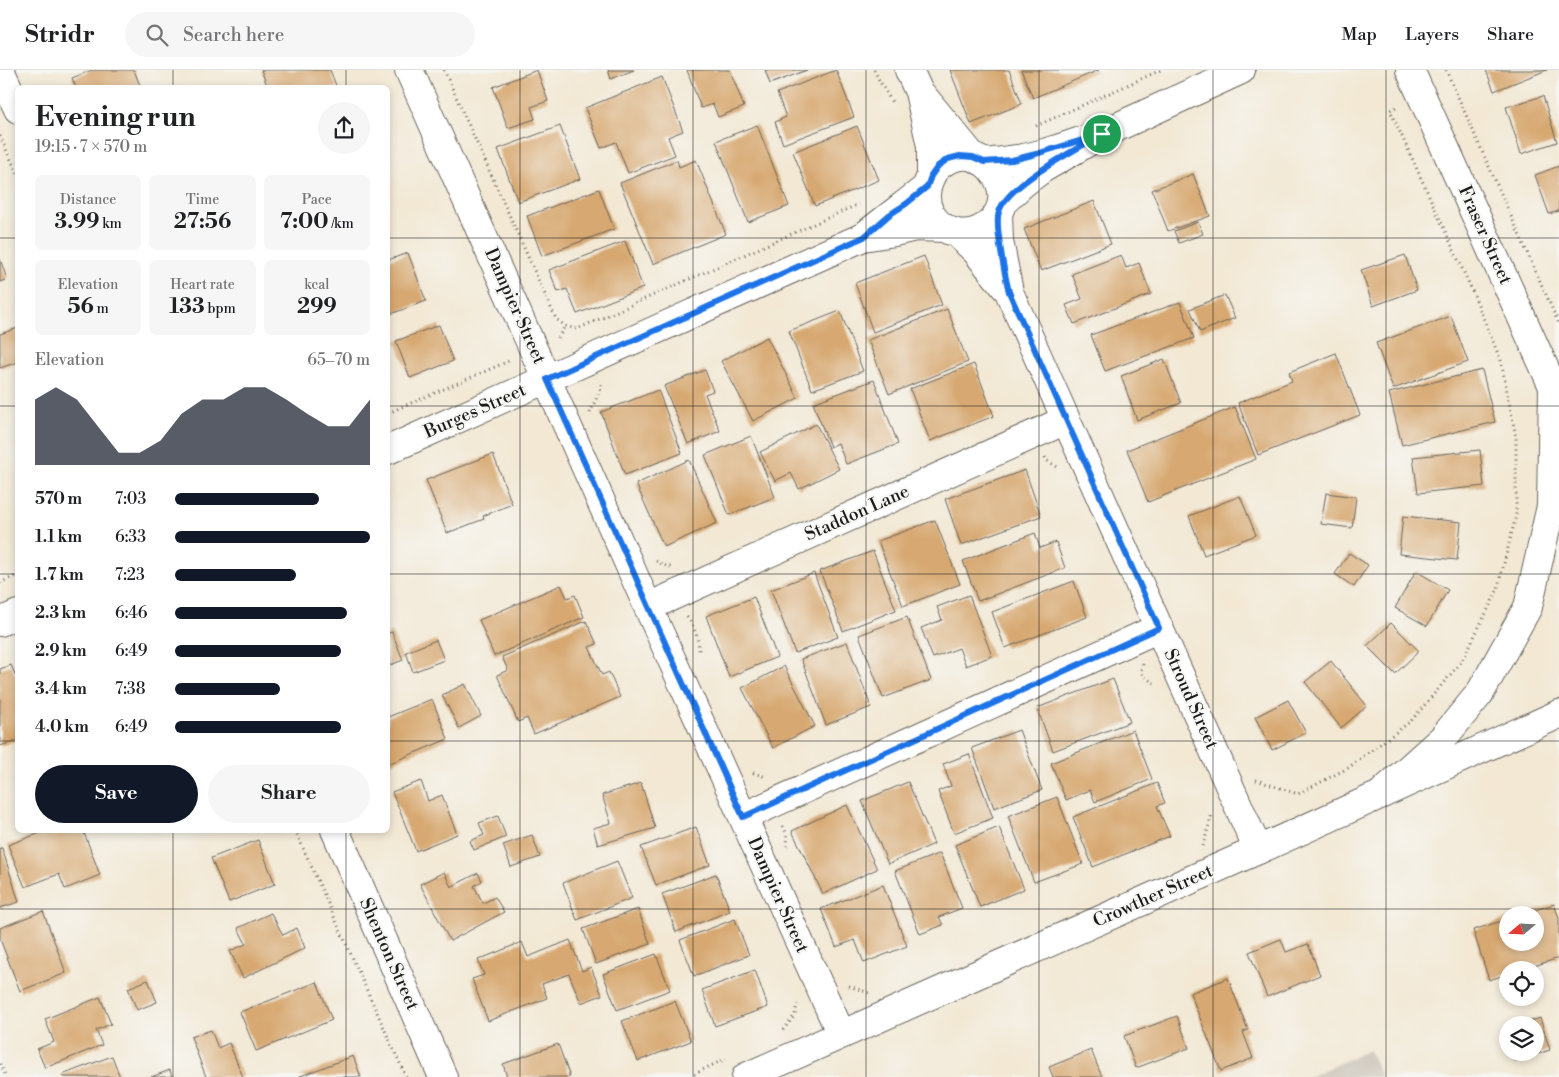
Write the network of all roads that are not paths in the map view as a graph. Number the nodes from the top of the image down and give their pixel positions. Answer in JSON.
{"nodes":[{"id":1,"x":0,"y":70,"type":"edge"},
{"id":2,"x":409,"y":70,"type":"edge"},
{"id":3,"x":1241,"y":70,"type":"edge"},
{"id":4,"x":1410,"y":70,"type":"edge"},
{"id":5,"x":914,"y":81,"type":"edge"},
{"id":6,"x":15,"y":102,"type":"edge"},
{"id":7,"x":1102,"y":134,"type":"junction"},
{"id":8,"x":978,"y":159,"type":"junction"},
{"id":9,"x":929,"y":181,"type":"junction"},
{"id":10,"x":1000,"y":209,"type":"junction"},
{"id":11,"x":951,"y":230,"type":"junction"},
{"id":12,"x":864,"y":237,"type":"junction"},
{"id":13,"x":1009,"y":292,"type":"junction"},
{"id":14,"x":547,"y":379,"type":"junction"},
{"id":15,"x":1556,"y":393,"type":"edge"},
{"id":16,"x":1066,"y":420,"type":"junction"},
{"id":17,"x":390,"y":449,"type":"edge"},
{"id":18,"x":648,"y":607,"type":"junction"},
{"id":19,"x":15,"y":615,"type":"edge"},
{"id":20,"x":0,"y":622,"type":"edge"},
{"id":21,"x":1159,"y":628,"type":"junction"},
{"id":22,"x":1559,"y":714,"type":"edge"},
{"id":23,"x":1379,"y":796,"type":"junction"},
{"id":24,"x":743,"y":817,"type":"junction"},
{"id":25,"x":336,"y":833,"type":"edge"},
{"id":26,"x":1258,"y":850,"type":"junction"},
{"id":27,"x":840,"y":1034,"type":"junction"},
{"id":28,"x":738,"y":1067,"type":"edge"},
{"id":29,"x":443,"y":1077,"type":"edge"}],
"edges":[{"from":1,"to":6,"type":"street"},
{"from":2,"to":14,"type":"street","name":"Dampier Street"},
{"from":3,"to":7,"type":"street"},
{"from":4,"to":15,"type":"street","name":"Fraser Street"},
{"from":5,"to":8,"type":"street"},
{"from":5,"to":9,"type":"street"},
{"from":7,"to":8,"type":"street"},
{"from":7,"to":10,"type":"street"},
{"from":8,"to":9,"type":"street"},
{"from":8,"to":10,"type":"street"},
{"from":9,"to":11,"type":"street"},
{"from":9,"to":12,"type":"street","name":"Burges Street"},
{"from":10,"to":11,"type":"street"},
{"from":10,"to":13,"type":"street","name":"Stroud Street"},
{"from":11,"to":12,"type":"street","name":"Burges Street"},
{"from":11,"to":13,"type":"street"},
{"from":12,"to":14,"type":"street","name":"Burges Street"},
{"from":13,"to":16,"type":"street","name":"Stroud Street"},
{"from":14,"to":17,"type":"street","name":"Burges Street"},
{"from":14,"to":18,"type":"street","name":"Dampier Street"},
{"from":15,"to":23,"type":"street"},
{"from":16,"to":18,"type":"street","name":"Staddon Lane"},
{"from":16,"to":21,"type":"street","name":"Stroud Street"},
{"from":18,"to":24,"type":"street","name":"Dampier Street"},
{"from":19,"to":20,"type":"street"},
{"from":21,"to":24,"type":"street"},
{"from":21,"to":26,"type":"street","name":"Stroud Street"},
{"from":22,"to":23,"type":"street","name":"Crowther Street"},
{"from":23,"to":26,"type":"street","name":"Crowther Street"},
{"from":24,"to":27,"type":"street","name":"Dampier Street"},
{"from":25,"to":29,"type":"street","name":"Shenton Street"},
{"from":26,"to":27,"type":"street","name":"Crowther Street"},
{"from":27,"to":28,"type":"street","name":"Crowther Street"}]}
